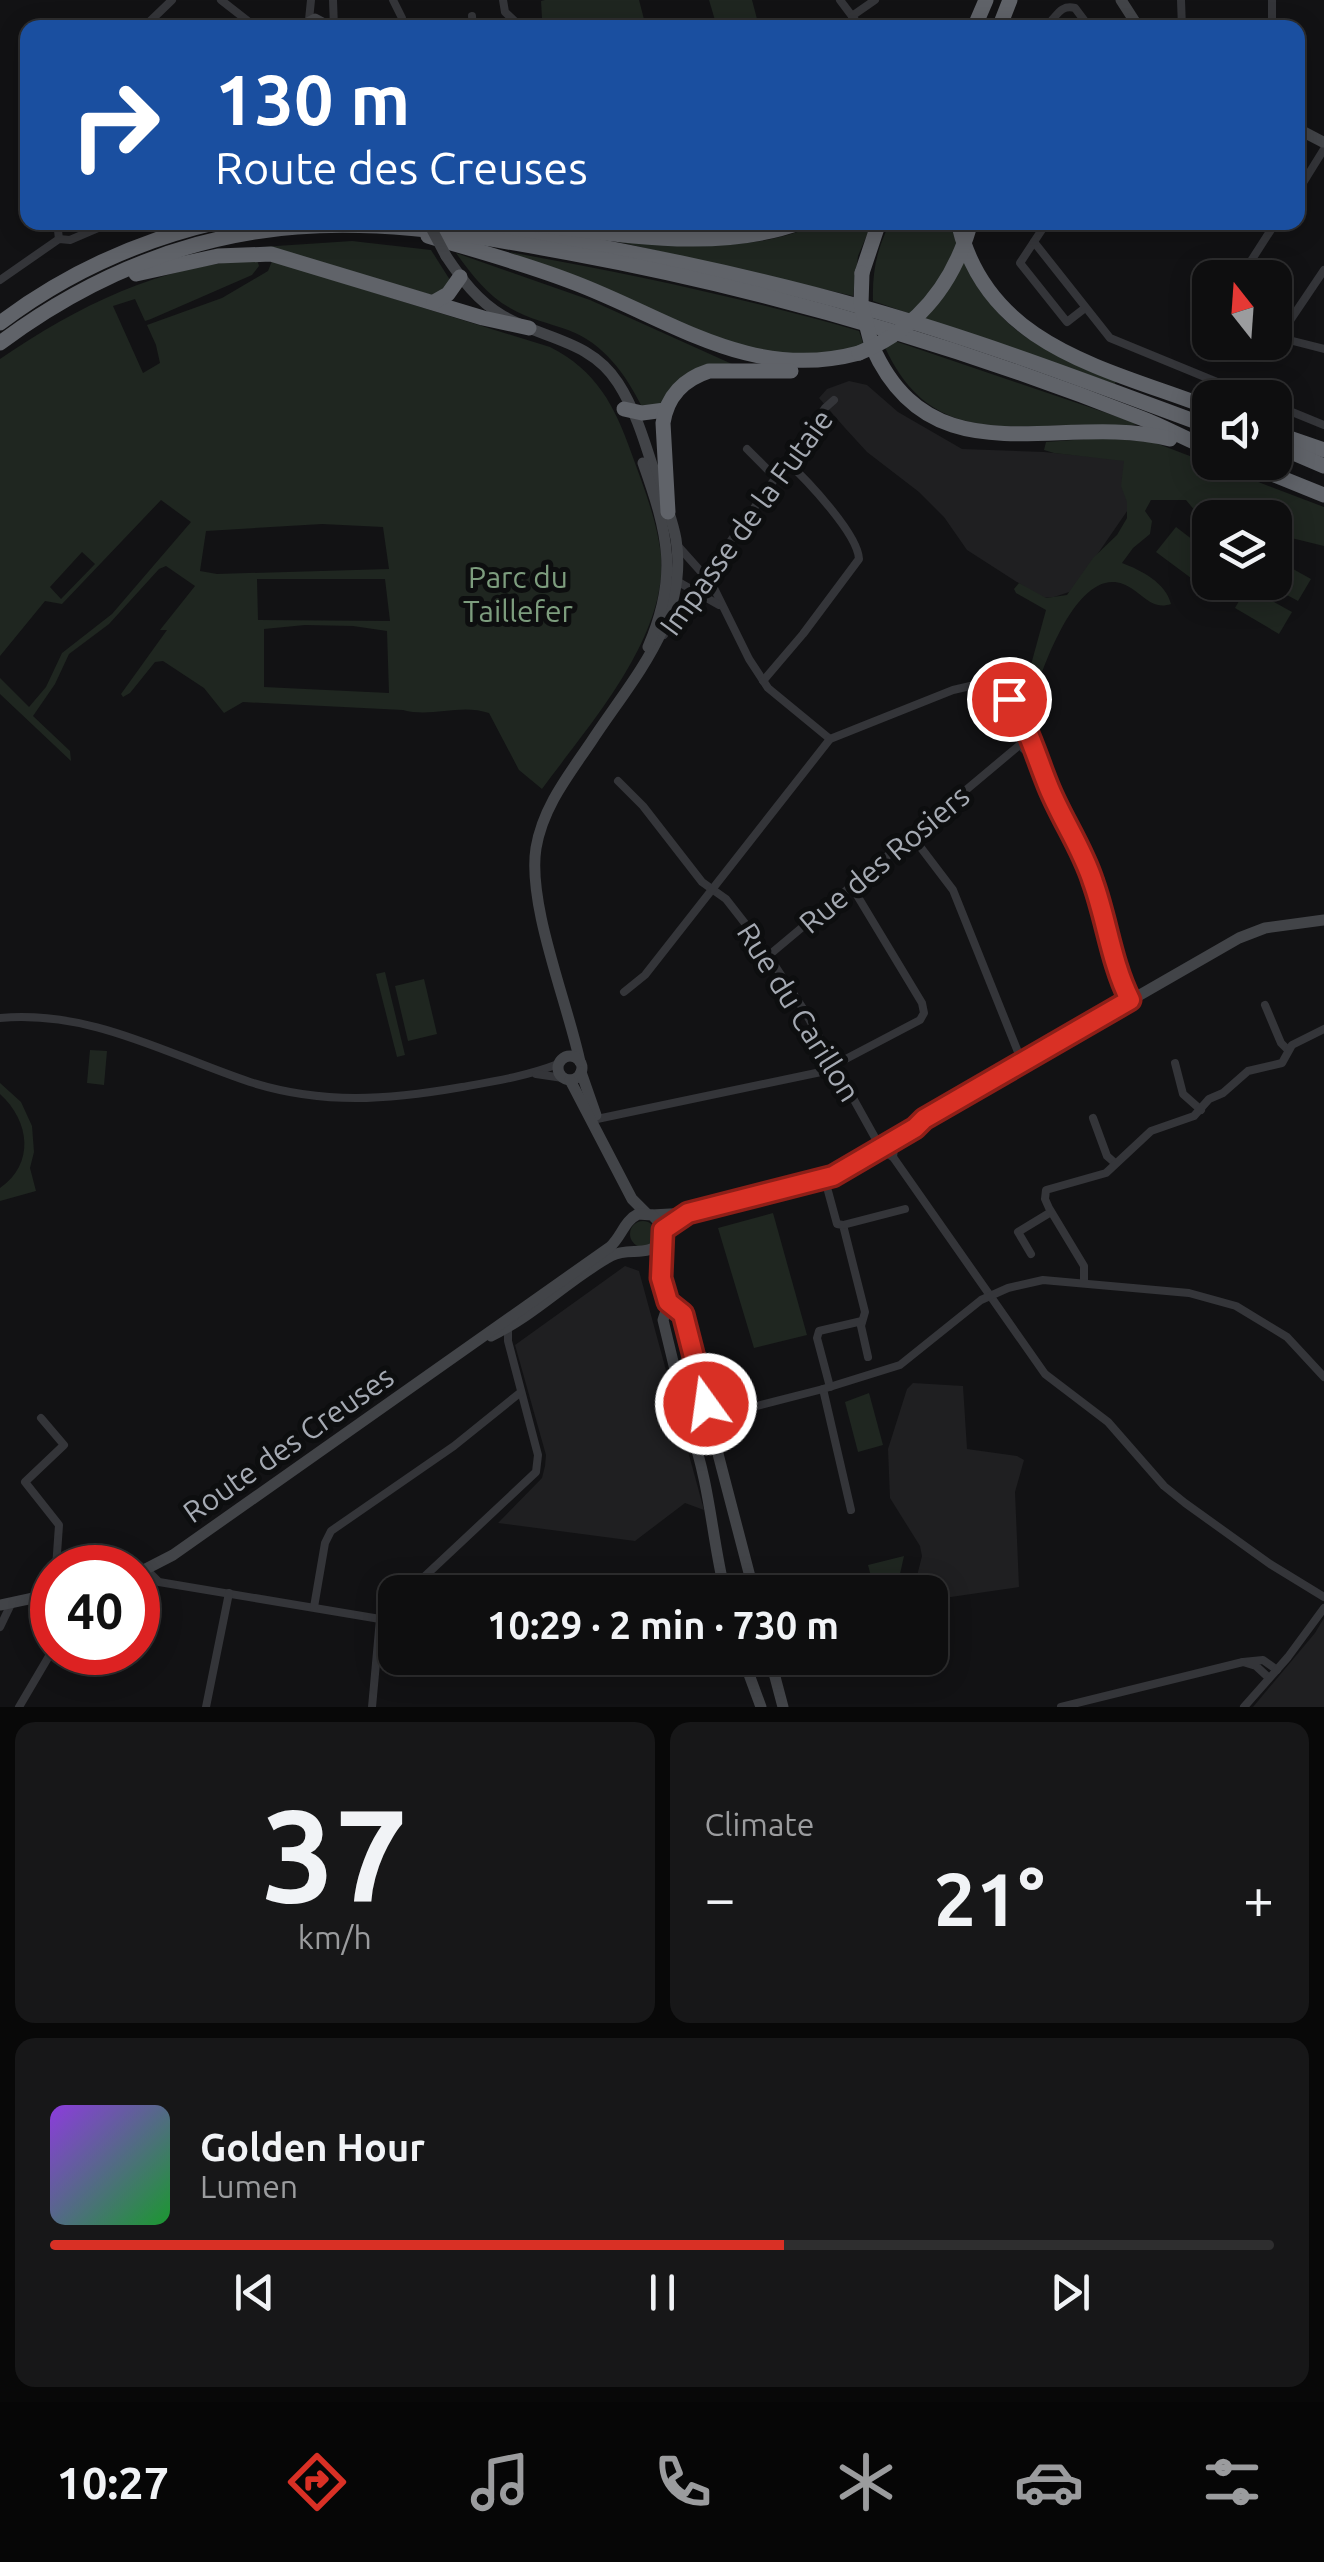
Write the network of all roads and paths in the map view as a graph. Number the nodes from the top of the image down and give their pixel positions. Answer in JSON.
{"nodes":[{"id":1,"x":172,"y":0,"type":"edge"},
{"id":2,"x":221,"y":0,"type":"edge"},
{"id":3,"x":840,"y":0,"type":"edge"},
{"id":4,"x":875,"y":0,"type":"edge"},
{"id":5,"x":472,"y":16,"type":"dead end"},
{"id":6,"x":852,"y":16,"type":"junction"},
{"id":7,"x":151,"y":20,"type":"edge"},
{"id":8,"x":247,"y":20,"type":"edge"},
{"id":9,"x":472,"y":20,"type":"edge"},
{"id":10,"x":855,"y":20,"type":"edge"},
{"id":11,"x":1052,"y":20,"type":"dead end"},
{"id":12,"x":1084,"y":20,"type":"edge"},
{"id":13,"x":1324,"y":144,"type":"edge"},
{"id":14,"x":1305,"y":178,"type":"edge"},
{"id":15,"x":58,"y":230,"type":"edge"},
{"id":16,"x":93,"y":230,"type":"edge"},
{"id":17,"x":165,"y":230,"type":"edge"},
{"id":18,"x":190,"y":230,"type":"edge"},
{"id":19,"x":284,"y":230,"type":"edge"},
{"id":20,"x":408,"y":230,"type":"edge"},
{"id":21,"x":432,"y":230,"type":"edge"},
{"id":22,"x":432,"y":230,"type":"edge"},
{"id":23,"x":513,"y":230,"type":"edge"},
{"id":24,"x":588,"y":230,"type":"edge"},
{"id":25,"x":775,"y":230,"type":"edge"},
{"id":26,"x":876,"y":230,"type":"edge"},
{"id":27,"x":961,"y":230,"type":"edge"},
{"id":28,"x":968,"y":230,"type":"edge"},
{"id":29,"x":1042,"y":230,"type":"edge"},
{"id":30,"x":1271,"y":230,"type":"edge"},
{"id":31,"x":59,"y":239,"type":"junction"},
{"id":32,"x":1034,"y":242,"type":"junction"},
{"id":33,"x":109,"y":259,"type":"junction"},
{"id":34,"x":1252,"y":260,"type":"edge"},
{"id":35,"x":1324,"y":270,"type":"edge"},
{"id":36,"x":460,"y":277,"type":"junction"},
{"id":37,"x":0,"y":280,"type":"edge"},
{"id":38,"x":96,"y":283,"type":"junction"},
{"id":39,"x":434,"y":302,"type":"junction"},
{"id":40,"x":1085,"y":308,"type":"junction"},
{"id":41,"x":0,"y":323,"type":"edge"},
{"id":42,"x":529,"y":328,"type":"junction"},
{"id":43,"x":0,"y":343,"type":"edge"},
{"id":44,"x":1324,"y":349,"type":"edge"},
{"id":45,"x":866,"y":350,"type":"junction"},
{"id":46,"x":1081,"y":359,"type":"junction"},
{"id":47,"x":1212,"y":380,"type":"edge"},
{"id":48,"x":834,"y":400,"type":"dead end"},
{"id":49,"x":1192,"y":401,"type":"edge"},
{"id":50,"x":1192,"y":408,"type":"edge"},
{"id":51,"x":629,"y":410,"type":"junction"},
{"id":52,"x":665,"y":410,"type":"junction"},
{"id":53,"x":1292,"y":412,"type":"edge"},
{"id":54,"x":1192,"y":420,"type":"edge"},
{"id":55,"x":1324,"y":425,"type":"edge"},
{"id":56,"x":1292,"y":438,"type":"edge"},
{"id":57,"x":1192,"y":441,"type":"edge"},
{"id":58,"x":1192,"y":445,"type":"edge"},
{"id":59,"x":747,"y":449,"type":"dead end"},
{"id":60,"x":1324,"y":450,"type":"edge"},
{"id":61,"x":1292,"y":455,"type":"edge"},
{"id":62,"x":786,"y":462,"type":"junction"},
{"id":63,"x":1324,"y":467,"type":"edge"},
{"id":64,"x":776,"y":477,"type":"junction"},
{"id":65,"x":1287,"y":480,"type":"edge"},
{"id":66,"x":1324,"y":495,"type":"edge"},
{"id":67,"x":668,"y":512,"type":"junction"},
{"id":68,"x":676,"y":544,"type":"junction"},
{"id":69,"x":696,"y":564,"type":"junction"},
{"id":70,"x":706,"y":574,"type":"junction"},
{"id":71,"x":674,"y":576,"type":"junction"},
{"id":72,"x":696,"y":590,"type":"junction"},
{"id":73,"x":723,"y":608,"type":"junction"},
{"id":74,"x":658,"y":645,"type":"junction"},
{"id":75,"x":638,"y":669,"type":"junction"},
{"id":76,"x":762,"y":681,"type":"junction"},
{"id":77,"x":830,"y":739,"type":"junction"},
{"id":78,"x":1028,"y":745,"type":"junction"},
{"id":79,"x":618,"y":781,"type":"dead end"},
{"id":80,"x":912,"y":836,"type":"junction"},
{"id":81,"x":852,"y":887,"type":"junction"},
{"id":82,"x":711,"y":888,"type":"junction"},
{"id":83,"x":1321,"y":918,"type":"edge"},
{"id":84,"x":768,"y":956,"type":"junction"},
{"id":85,"x":624,"y":992,"type":"dead end"},
{"id":86,"x":1130,"y":1000,"type":"junction"},
{"id":87,"x":1265,"y":1005,"type":"dead end"},
{"id":88,"x":0,"y":1018,"type":"edge"},
{"id":89,"x":569,"y":1025,"type":"junction"},
{"id":90,"x":1324,"y":1029,"type":"edge"},
{"id":91,"x":1288,"y":1050,"type":"junction"},
{"id":92,"x":560,"y":1061,"type":"junction"},
{"id":93,"x":1022,"y":1062,"type":"junction"},
{"id":94,"x":1175,"y":1063,"type":"dead end"},
{"id":95,"x":834,"y":1065,"type":"junction"},
{"id":96,"x":573,"y":1073,"type":"junction"},
{"id":97,"x":536,"y":1074,"type":"junction"},
{"id":98,"x":1201,"y":1110,"type":"junction"},
{"id":99,"x":1093,"y":1118,"type":"dead end"},
{"id":100,"x":924,"y":1119,"type":"junction"},
{"id":101,"x":597,"y":1120,"type":"junction"},
{"id":102,"x":895,"y":1140,"type":"junction"},
{"id":103,"x":878,"y":1146,"type":"junction"},
{"id":104,"x":608,"y":1151,"type":"junction"},
{"id":105,"x":892,"y":1157,"type":"junction"},
{"id":106,"x":1116,"y":1163,"type":"junction"},
{"id":107,"x":623,"y":1182,"type":"junction"},
{"id":108,"x":828,"y":1191,"type":"dead end"},
{"id":109,"x":905,"y":1209,"type":"dead end"},
{"id":110,"x":1051,"y":1212,"type":"junction"},
{"id":111,"x":688,"y":1213,"type":"junction"},
{"id":112,"x":650,"y":1214,"type":"junction"},
{"id":113,"x":626,"y":1226,"type":"junction"},
{"id":114,"x":843,"y":1226,"type":"junction"},
{"id":115,"x":662,"y":1235,"type":"junction"},
{"id":116,"x":640,"y":1252,"type":"junction"},
{"id":117,"x":1031,"y":1254,"type":"dead end"},
{"id":118,"x":661,"y":1278,"type":"junction"},
{"id":119,"x":1084,"y":1282,"type":"junction"},
{"id":120,"x":991,"y":1294,"type":"junction"},
{"id":121,"x":668,"y":1302,"type":"junction"},
{"id":122,"x":524,"y":1306,"type":"junction"},
{"id":123,"x":862,"y":1321,"type":"junction"},
{"id":124,"x":507,"y":1328,"type":"junction"},
{"id":125,"x":464,"y":1350,"type":"junction"},
{"id":126,"x":868,"y":1358,"type":"dead end"},
{"id":127,"x":1324,"y":1376,"type":"edge"},
{"id":128,"x":827,"y":1388,"type":"junction"},
{"id":129,"x":521,"y":1392,"type":"junction"},
{"id":130,"x":687,"y":1416,"type":"junction"},
{"id":131,"x":40,"y":1418,"type":"dead end"},
{"id":132,"x":709,"y":1418,"type":"junction"},
{"id":133,"x":691,"y":1432,"type":"junction"},
{"id":134,"x":851,"y":1510,"type":"dead end"},
{"id":135,"x":58,"y":1545,"type":"edge"},
{"id":136,"x":160,"y":1562,"type":"edge"},
{"id":137,"x":426,"y":1575,"type":"edge"},
{"id":138,"x":721,"y":1575,"type":"edge"},
{"id":139,"x":750,"y":1575,"type":"edge"},
{"id":140,"x":160,"y":1582,"type":"edge"},
{"id":141,"x":229,"y":1592,"type":"junction"},
{"id":142,"x":1324,"y":1597,"type":"edge"},
{"id":143,"x":6,"y":1604,"type":"edge"},
{"id":144,"x":314,"y":1607,"type":"junction"},
{"id":145,"x":1324,"y":1608,"type":"edge"},
{"id":146,"x":378,"y":1619,"type":"edge"},
{"id":147,"x":0,"y":1627,"type":"edge"},
{"id":148,"x":378,"y":1641,"type":"edge"},
{"id":149,"x":1243,"y":1662,"type":"junction"},
{"id":150,"x":1277,"y":1670,"type":"junction"},
{"id":151,"x":38,"y":1675,"type":"edge"},
{"id":152,"x":750,"y":1675,"type":"edge"},
{"id":153,"x":774,"y":1675,"type":"edge"},
{"id":154,"x":1269,"y":1678,"type":"junction"},
{"id":155,"x":782,"y":1705,"type":"edge"},
{"id":156,"x":19,"y":1707,"type":"edge"},
{"id":157,"x":206,"y":1707,"type":"edge"},
{"id":158,"x":372,"y":1707,"type":"edge"},
{"id":159,"x":762,"y":1707,"type":"edge"},
{"id":160,"x":1062,"y":1707,"type":"edge"},
{"id":161,"x":1244,"y":1707,"type":"edge"}],
"edges":[{"from":1,"to":7,"type":"street"},
{"from":2,"to":8,"type":"street"},
{"from":3,"to":6,"type":"street"},
{"from":4,"to":6,"type":"street"},
{"from":5,"to":9,"type":"street"},
{"from":6,"to":10,"type":"street"},
{"from":11,"to":12,"type":"street"},
{"from":13,"to":14,"type":"street"},
{"from":15,"to":31,"type":"street"},
{"from":16,"to":31,"type":"street"},
{"from":17,"to":33,"type":"highway"},
{"from":18,"to":33,"type":"highway"},
{"from":19,"to":38,"type":"highway"},
{"from":20,"to":45,"type":"highway"},
{"from":21,"to":36,"type":"street","bridge":true},
{"from":22,"to":57,"type":"highway"},
{"from":23,"to":54,"type":"highway"},
{"from":24,"to":25,"type":"highway"},
{"from":26,"to":45,"type":"highway","bridge":true},
{"from":27,"to":46,"type":"highway"},
{"from":28,"to":45,"type":"highway","bridge":true},
{"from":29,"to":32,"type":"street"},
{"from":30,"to":34,"type":"street"},
{"from":31,"to":37,"type":"street"},
{"from":32,"to":40,"type":"street"},
{"from":32,"to":40,"type":"street"},
{"from":33,"to":41,"type":"highway"},
{"from":35,"to":44,"type":"street"},
{"from":36,"to":39,"type":"highway"},
{"from":36,"to":42,"type":"street"},
{"from":38,"to":39,"type":"highway"},
{"from":38,"to":43,"type":"highway"},
{"from":39,"to":42,"type":"highway"},
{"from":40,"to":47,"type":"street"},
{"from":42,"to":51,"type":"street"},
{"from":45,"to":52,"type":"highway"},
{"from":45,"to":58,"type":"highway"},
{"from":46,"to":49,"type":"highway"},
{"from":46,"to":50,"type":"highway"},
{"from":48,"to":62,"type":"street","name":"Impasse de la Futaie"},
{"from":51,"to":52,"type":"highway"},
{"from":51,"to":67,"type":"street"},
{"from":51,"to":71,"type":"street"},
{"from":52,"to":67,"type":"highway"},
{"from":53,"to":55,"type":"street"},
{"from":56,"to":60,"type":"highway"},
{"from":59,"to":64,"type":"street"},
{"from":61,"to":63,"type":"highway"},
{"from":62,"to":64,"type":"street","name":"Impasse de la Futaie"},
{"from":62,"to":76,"type":"street"},
{"from":64,"to":70,"type":"street","name":"Impasse de la Futaie"},
{"from":65,"to":66,"type":"highway"},
{"from":67,"to":68,"type":"street"},
{"from":68,"to":69,"type":"street"},
{"from":68,"to":71,"type":"street"},
{"from":69,"to":70,"type":"street"},
{"from":69,"to":71,"type":"street"},
{"from":70,"to":72,"type":"street","name":"Impasse de la Futaie"},
{"from":70,"to":73,"type":"street"},
{"from":71,"to":72,"type":"street"},
{"from":71,"to":74,"type":"street"},
{"from":71,"to":75,"type":"street"},
{"from":72,"to":73,"type":"street"},
{"from":72,"to":74,"type":"street","name":"Impasse de la Futaie"},
{"from":73,"to":76,"type":"street"},
{"from":74,"to":75,"type":"street"},
{"from":75,"to":89,"type":"street"},
{"from":76,"to":77,"type":"street"},
{"from":77,"to":78,"type":"street"},
{"from":77,"to":82,"type":"street"},
{"from":78,"to":80,"type":"street","name":"Rue des Rosiers"},
{"from":78,"to":86,"type":"street"},
{"from":79,"to":82,"type":"street","name":"Rue du Carillon"},
{"from":80,"to":81,"type":"street","name":"Rue des Rosiers"},
{"from":80,"to":93,"type":"street"},
{"from":81,"to":84,"type":"street","name":"Rue des Rosiers"},
{"from":81,"to":95,"type":"street"},
{"from":82,"to":84,"type":"street","name":"Rue du Carillon"},
{"from":82,"to":85,"type":"street","name":"Rue du Carillon"},
{"from":83,"to":86,"type":"street"},
{"from":84,"to":95,"type":"street","name":"Rue du Carillon"},
{"from":86,"to":93,"type":"street"},
{"from":87,"to":91,"type":"street"},
{"from":88,"to":97,"type":"street"},
{"from":89,"to":92,"type":"street"},
{"from":89,"to":96,"type":"street"},
{"from":90,"to":91,"type":"street"},
{"from":91,"to":98,"type":"street"},
{"from":92,"to":96,"type":"street"},
{"from":92,"to":96,"type":"street"},
{"from":92,"to":97,"type":"street"},
{"from":93,"to":100,"type":"street"},
{"from":94,"to":98,"type":"street"},
{"from":95,"to":101,"type":"street"},
{"from":95,"to":103,"type":"street","name":"Rue du Carillon"},
{"from":96,"to":97,"type":"street"},
{"from":96,"to":101,"type":"street"},
{"from":96,"to":104,"type":"street"},
{"from":98,"to":106,"type":"street"},
{"from":99,"to":106,"type":"street"},
{"from":100,"to":102,"type":"street"},
{"from":100,"to":103,"type":"street"},
{"from":101,"to":104,"type":"street"},
{"from":102,"to":103,"type":"street"},
{"from":102,"to":105,"type":"street"},
{"from":103,"to":105,"type":"street"},
{"from":103,"to":111,"type":"street"},
{"from":104,"to":107,"type":"street"},
{"from":105,"to":120,"type":"street"},
{"from":106,"to":110,"type":"street"},
{"from":107,"to":112,"type":"street"},
{"from":107,"to":113,"type":"street"},
{"from":108,"to":114,"type":"street"},
{"from":109,"to":114,"type":"street"},
{"from":110,"to":117,"type":"street"},
{"from":110,"to":119,"type":"street"},
{"from":111,"to":112,"type":"street"},
{"from":111,"to":115,"type":"street"},
{"from":112,"to":113,"type":"street"},
{"from":112,"to":115,"type":"street"},
{"from":113,"to":116,"type":"street"},
{"from":113,"to":122,"type":"street","name":"Route des Creuses"},
{"from":114,"to":123,"type":"street"},
{"from":115,"to":116,"type":"street"},
{"from":115,"to":118,"type":"street"},
{"from":116,"to":118,"type":"street"},
{"from":116,"to":124,"type":"street","name":"Route des Creuses"},
{"from":118,"to":121,"type":"street"},
{"from":119,"to":120,"type":"street"},
{"from":119,"to":127,"type":"street"},
{"from":120,"to":128,"type":"street"},
{"from":120,"to":142,"type":"street"},
{"from":121,"to":130,"type":"street"},
{"from":121,"to":132,"type":"street"},
{"from":122,"to":124,"type":"street"},
{"from":122,"to":125,"type":"street","name":"Route des Creuses"},
{"from":123,"to":126,"type":"street"},
{"from":123,"to":128,"type":"street"},
{"from":124,"to":125,"type":"street","name":"Route des Creuses"},
{"from":124,"to":129,"type":"street"},
{"from":125,"to":136,"type":"street","name":"Route des Creuses"},
{"from":128,"to":132,"type":"street"},
{"from":128,"to":134,"type":"street"},
{"from":129,"to":137,"type":"street"},
{"from":129,"to":144,"type":"street"},
{"from":130,"to":132,"type":"street"},
{"from":130,"to":133,"type":"street"},
{"from":131,"to":135,"type":"street"},
{"from":132,"to":133,"type":"street"},
{"from":132,"to":139,"type":"street"},
{"from":133,"to":138,"type":"street"},
{"from":140,"to":141,"type":"street"},
{"from":141,"to":144,"type":"street"},
{"from":141,"to":157,"type":"street"},
{"from":143,"to":147,"type":"street"},
{"from":144,"to":146,"type":"street"},
{"from":145,"to":150,"type":"street"},
{"from":148,"to":158,"type":"street"},
{"from":149,"to":150,"type":"street"},
{"from":149,"to":154,"type":"street"},
{"from":149,"to":160,"type":"street"},
{"from":150,"to":154,"type":"street"},
{"from":151,"to":156,"type":"street"},
{"from":152,"to":159,"type":"street"},
{"from":153,"to":155,"type":"street"},
{"from":154,"to":161,"type":"street"},
{"from":155,"to":159,"type":"street"}]}
